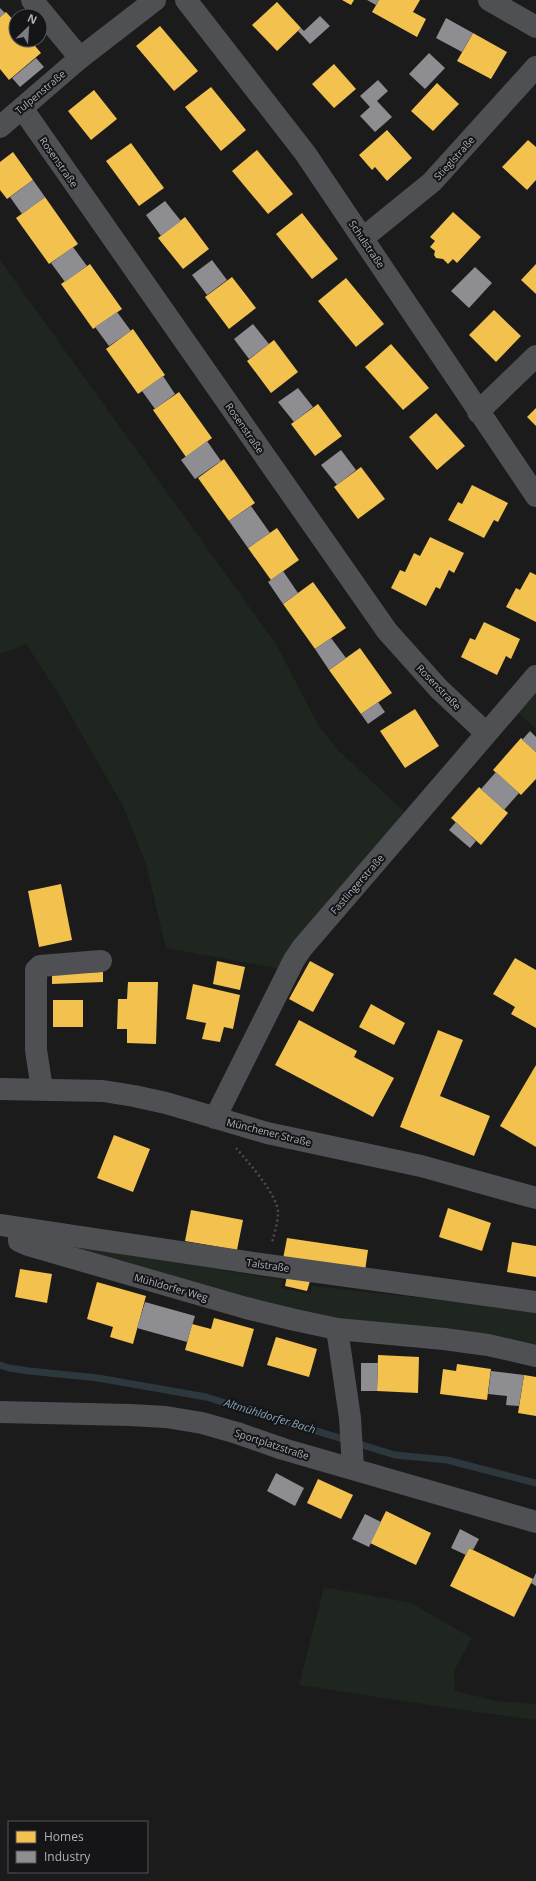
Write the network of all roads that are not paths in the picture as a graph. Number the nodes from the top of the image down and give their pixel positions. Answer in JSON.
{"nodes":[{"id":1,"x":32,"y":0,"type":"edge"},
{"id":2,"x":156,"y":0,"type":"edge"},
{"id":3,"x":186,"y":0,"type":"edge"},
{"id":4,"x":489,"y":0,"type":"edge"},
{"id":5,"x":536,"y":27,"type":"edge"},
{"id":6,"x":80,"y":58,"type":"junction"},
{"id":7,"x":536,"y":67,"type":"edge"},
{"id":8,"x":22,"y":108,"type":"junction"},
{"id":9,"x":0,"y":127,"type":"edge"},
{"id":10,"x":363,"y":238,"type":"junction"},
{"id":11,"x":536,"y":356,"type":"edge"},
{"id":12,"x":478,"y":412,"type":"junction"},
{"id":13,"x":536,"y":496,"type":"edge"},
{"id":14,"x":536,"y":676,"type":"edge"},
{"id":15,"x":486,"y":733,"type":"junction"},
{"id":16,"x":101,"y":961,"type":"dead end"},
{"id":17,"x":0,"y":1089,"type":"edge"},
{"id":18,"x":42,"y":1089,"type":"junction"},
{"id":19,"x":215,"y":1118,"type":"junction"},
{"id":20,"x":536,"y":1198,"type":"edge"},
{"id":21,"x":10,"y":1234,"type":"edge"},
{"id":22,"x":536,"y":1302,"type":"edge"},
{"id":23,"x":336,"y":1329,"type":"junction"},
{"id":24,"x":536,"y":1356,"type":"edge"},
{"id":25,"x":0,"y":1412,"type":"edge"},
{"id":26,"x":352,"y":1463,"type":"junction"},
{"id":27,"x":536,"y":1522,"type":"edge"}],
"edges":[{"from":1,"to":6,"type":"street"},
{"from":2,"to":6,"type":"street","name":"Tulpenstraße"},
{"from":3,"to":10,"type":"street","name":"Schulstraße"},
{"from":4,"to":5,"type":"street"},
{"from":6,"to":8,"type":"street","name":"Tulpenstraße"},
{"from":7,"to":10,"type":"street","name":"Stieglstraße"},
{"from":8,"to":9,"type":"street","name":"Tulpenstraße"},
{"from":8,"to":15,"type":"street","name":"Rosenstraße"},
{"from":10,"to":12,"type":"street","name":"Schulstraße"},
{"from":11,"to":12,"type":"street"},
{"from":12,"to":13,"type":"street","name":"Schulstraße"},
{"from":14,"to":15,"type":"street","name":"Fastlingerstraße"},
{"from":15,"to":19,"type":"street","name":"Fastlingerstraße"},
{"from":16,"to":18,"type":"street"},
{"from":17,"to":18,"type":"street","name":"Münchener Straße"},
{"from":18,"to":19,"type":"street","name":"Münchener Straße"},
{"from":19,"to":20,"type":"street","name":"Münchener Straße"},
{"from":21,"to":22,"type":"street","name":"Talstraße"},
{"from":21,"to":23,"type":"street","name":"Mühldorfer Weg"},
{"from":23,"to":24,"type":"street","name":"Mühldorfer Weg"},
{"from":23,"to":26,"type":"street"},
{"from":25,"to":26,"type":"street","name":"Sportplatzstraße"},
{"from":26,"to":27,"type":"street","name":"Sportplatzstraße"}]}
